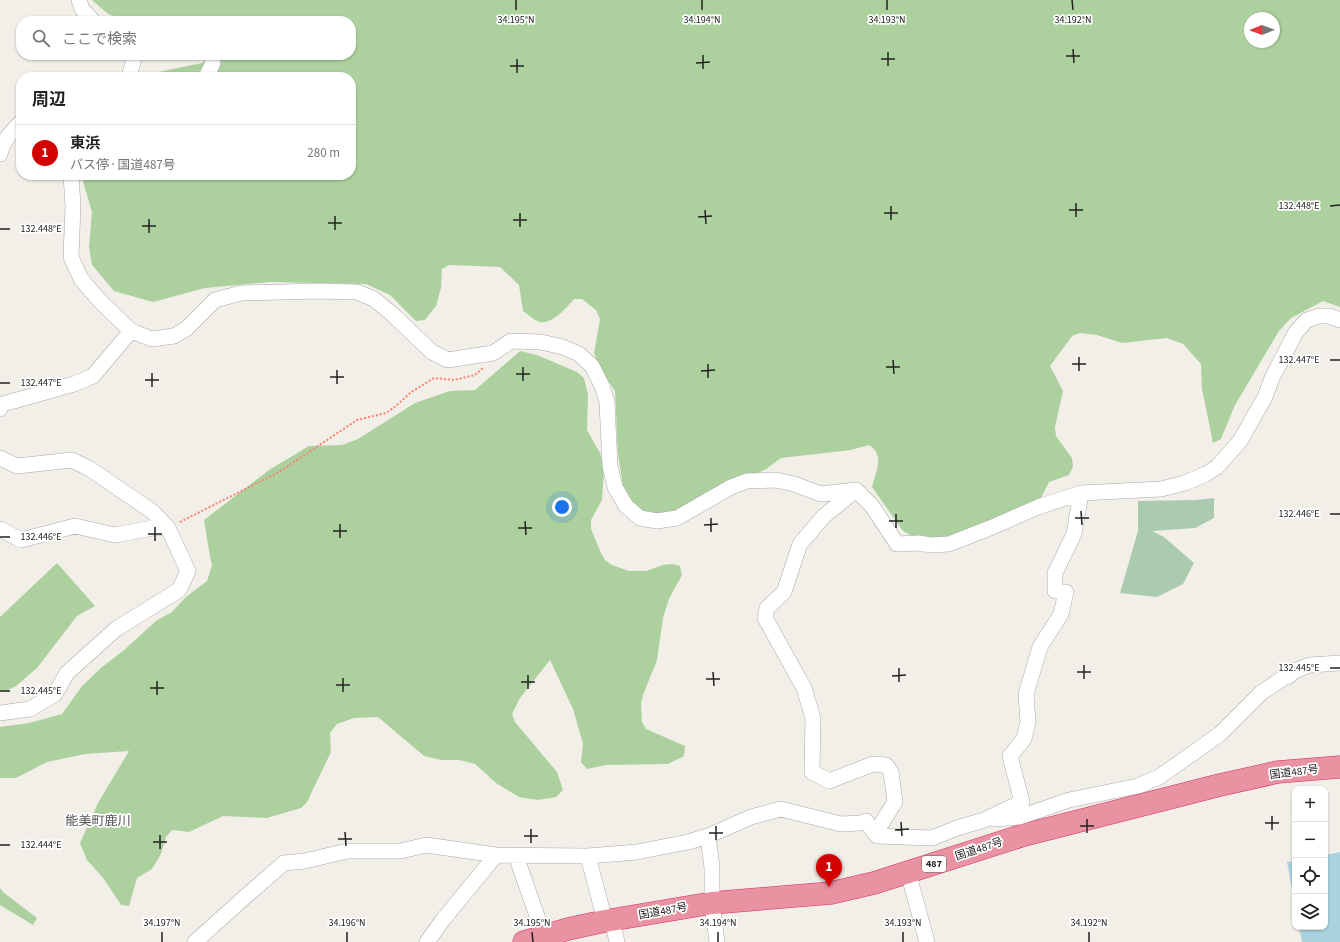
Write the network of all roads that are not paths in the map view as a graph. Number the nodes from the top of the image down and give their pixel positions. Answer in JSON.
{"nodes":[{"id":1,"x":79,"y":0,"type":"edge"},
{"id":2,"x":88,"y":16,"type":"edge"},
{"id":3,"x":134,"y":60,"type":"edge"},
{"id":4,"x":212,"y":60,"type":"edge"},
{"id":5,"x":130,"y":72,"type":"edge"},
{"id":6,"x":208,"y":72,"type":"edge"},
{"id":7,"x":16,"y":126,"type":"edge"},
{"id":8,"x":0,"y":154,"type":"edge"},
{"id":9,"x":71,"y":180,"type":"edge"},
{"id":10,"x":1340,"y":320,"type":"edge"},
{"id":11,"x":130,"y":331,"type":"junction"},
{"id":12,"x":0,"y":409,"type":"edge"},
{"id":13,"x":0,"y":458,"type":"edge"},
{"id":14,"x":856,"y":490,"type":"junction"},
{"id":15,"x":1081,"y":494,"type":"junction"},
{"id":16,"x":168,"y":528,"type":"junction"},
{"id":17,"x":0,"y":529,"type":"edge"},
{"id":18,"x":1340,"y":663,"type":"edge"},
{"id":19,"x":0,"y":713,"type":"edge"},
{"id":20,"x":1340,"y":767,"type":"edge"},
{"id":21,"x":984,"y":820,"type":"junction"},
{"id":22,"x":708,"y":836,"type":"junction"},
{"id":23,"x":877,"y":836,"type":"junction"},
{"id":24,"x":496,"y":856,"type":"junction"},
{"id":25,"x":516,"y":856,"type":"junction"},
{"id":26,"x":588,"y":856,"type":"junction"},
{"id":27,"x":908,"y":872,"type":"junction"},
{"id":28,"x":712,"y":903,"type":"junction"},
{"id":29,"x":608,"y":920,"type":"junction"},
{"id":30,"x":544,"y":936,"type":"junction"},
{"id":31,"x":195,"y":942,"type":"edge"},
{"id":32,"x":426,"y":942,"type":"edge"},
{"id":33,"x":524,"y":942,"type":"edge"},
{"id":34,"x":618,"y":942,"type":"edge"},
{"id":35,"x":717,"y":942,"type":"edge"},
{"id":36,"x":927,"y":942,"type":"edge"}],
"edges":[{"from":1,"to":2,"type":"street"},
{"from":3,"to":5,"type":"street"},
{"from":4,"to":6,"type":"street"},
{"from":7,"to":8,"type":"street"},
{"from":9,"to":11,"type":"street"},
{"from":10,"to":15,"type":"street"},
{"from":11,"to":12,"type":"street"},
{"from":11,"to":14,"type":"street"},
{"from":13,"to":16,"type":"street"},
{"from":14,"to":15,"type":"street"},
{"from":14,"to":23,"type":"street"},
{"from":15,"to":21,"type":"street"},
{"from":16,"to":17,"type":"street"},
{"from":16,"to":19,"type":"street"},
{"from":18,"to":21,"type":"street"},
{"from":20,"to":27,"type":"highway","name":"国道487号","number":"487"},
{"from":21,"to":23,"type":"street"},
{"from":22,"to":23,"type":"street"},
{"from":22,"to":26,"type":"street"},
{"from":22,"to":28,"type":"street"},
{"from":24,"to":25,"type":"street"},
{"from":24,"to":31,"type":"street"},
{"from":24,"to":32,"type":"street"},
{"from":25,"to":26,"type":"street"},
{"from":25,"to":30,"type":"street"},
{"from":26,"to":29,"type":"street"},
{"from":27,"to":28,"type":"highway","name":"国道487号","number":"487"},
{"from":27,"to":36,"type":"street"},
{"from":28,"to":29,"type":"highway","name":"国道487号","number":"487"},
{"from":28,"to":35,"type":"street"},
{"from":29,"to":30,"type":"highway","name":"国道487号","number":"487"},
{"from":29,"to":34,"type":"street"},
{"from":30,"to":33,"type":"highway","name":"国道487号","number":"487"}]}
